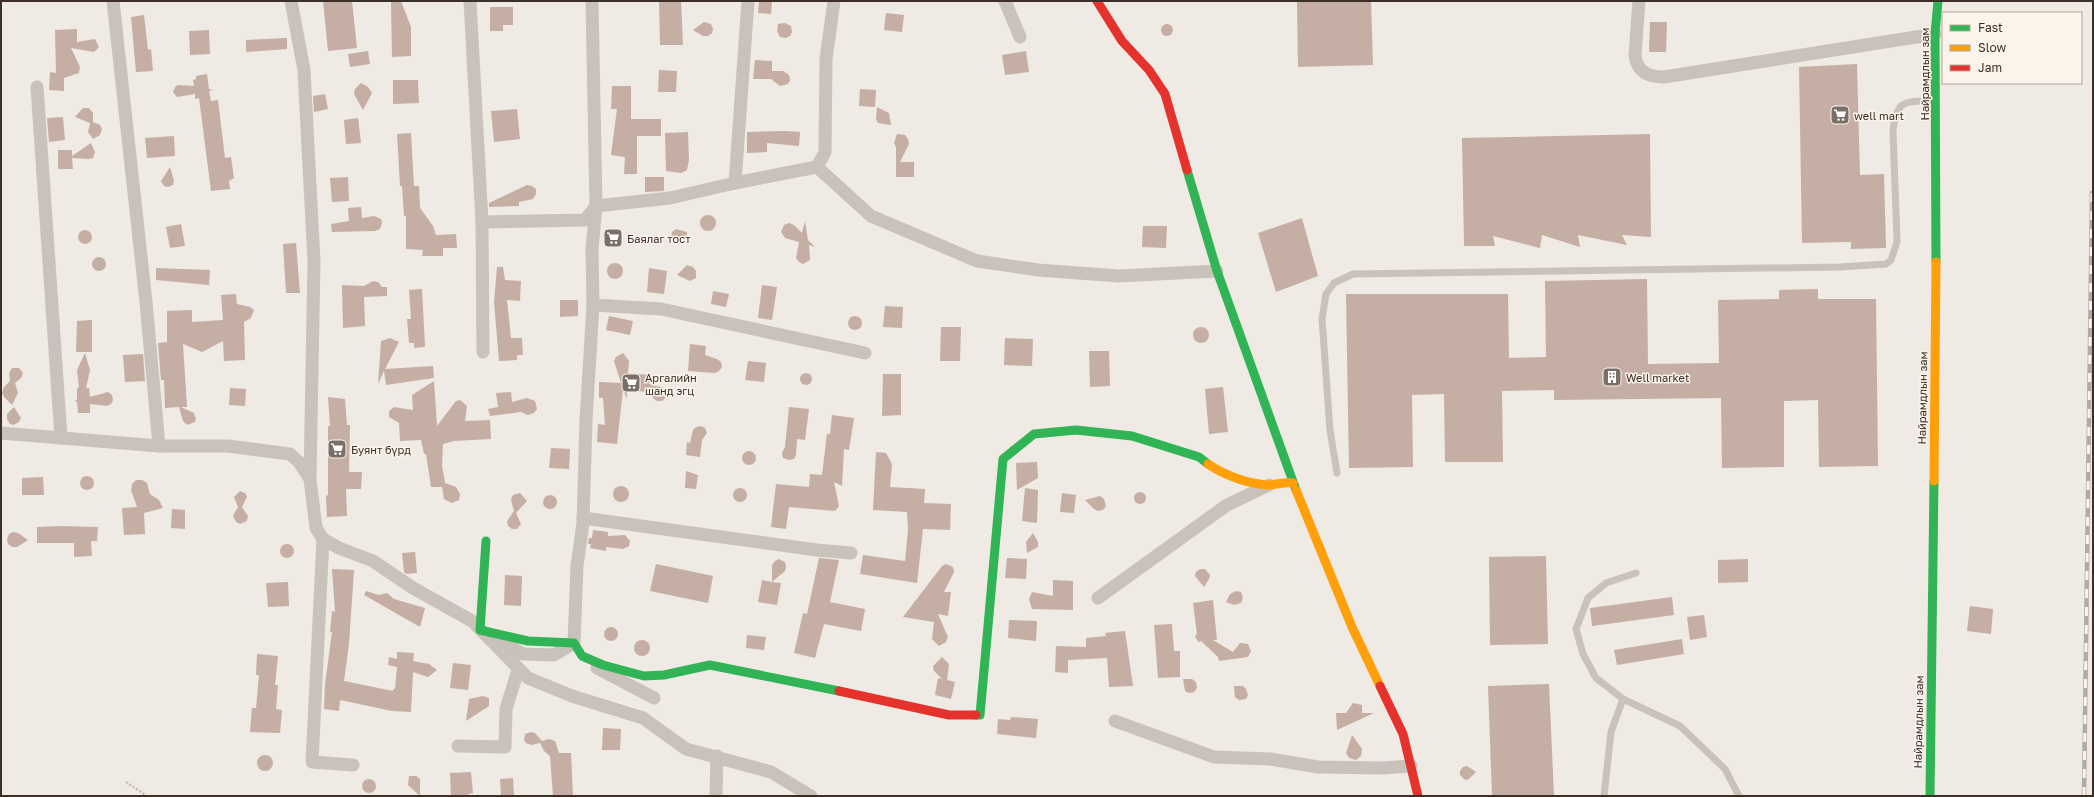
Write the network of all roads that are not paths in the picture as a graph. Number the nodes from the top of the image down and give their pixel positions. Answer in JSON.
{"nodes":[{"id":1,"x":113,"y":1,"type":"edge"},
{"id":2,"x":290,"y":1,"type":"edge"},
{"id":3,"x":470,"y":1,"type":"edge"},
{"id":4,"x":592,"y":1,"type":"edge"},
{"id":5,"x":748,"y":1,"type":"edge"},
{"id":6,"x":834,"y":1,"type":"edge"},
{"id":7,"x":1005,"y":1,"type":"edge"},
{"id":8,"x":1097,"y":1,"type":"edge"},
{"id":9,"x":1639,"y":1,"type":"edge"},
{"id":10,"x":1938,"y":1,"type":"edge"},
{"id":11,"x":1935,"y":34,"type":"junction"},
{"id":12,"x":1020,"y":37,"type":"dead end"},
{"id":13,"x":37,"y":87,"type":"dead end"},
{"id":14,"x":1936,"y":100,"type":"junction"},
{"id":15,"x":817,"y":167,"type":"junction"},
{"id":16,"x":735,"y":183,"type":"junction"},
{"id":17,"x":596,"y":206,"type":"junction"},
{"id":18,"x":482,"y":222,"type":"junction"},
{"id":19,"x":1217,"y":271,"type":"junction"},
{"id":20,"x":594,"y":305,"type":"junction"},
{"id":21,"x":483,"y":352,"type":"dead end"},
{"id":22,"x":865,"y":353,"type":"dead end"},
{"id":23,"x":1,"y":433,"type":"edge"},
{"id":24,"x":61,"y":438,"type":"junction"},
{"id":25,"x":159,"y":446,"type":"junction"},
{"id":26,"x":1337,"y":473,"type":"dead end"},
{"id":27,"x":310,"y":479,"type":"junction"},
{"id":28,"x":1293,"y":483,"type":"junction"},
{"id":29,"x":1269,"y":484,"type":"junction"},
{"id":30,"x":583,"y":518,"type":"junction"},
{"id":31,"x":324,"y":539,"type":"junction"},
{"id":32,"x":486,"y":541,"type":"dead end"},
{"id":33,"x":851,"y":553,"type":"dead end"},
{"id":34,"x":1636,"y":573,"type":"dead end"},
{"id":35,"x":1098,"y":598,"type":"dead end"},
{"id":36,"x":480,"y":630,"type":"junction"},
{"id":37,"x":574,"y":643,"type":"junction"},
{"id":38,"x":582,"y":656,"type":"junction"},
{"id":39,"x":518,"y":670,"type":"junction"},
{"id":40,"x":654,"y":698,"type":"dead end"},
{"id":41,"x":1623,"y":699,"type":"junction"},
{"id":42,"x":1115,"y":721,"type":"dead end"},
{"id":43,"x":458,"y":746,"type":"dead end"},
{"id":44,"x":717,"y":756,"type":"junction"},
{"id":45,"x":353,"y":765,"type":"dead end"},
{"id":46,"x":1411,"y":766,"type":"junction"},
{"id":47,"x":716,"y":796,"type":"edge"},
{"id":48,"x":811,"y":796,"type":"edge"},
{"id":49,"x":1418,"y":796,"type":"edge"},
{"id":50,"x":1604,"y":796,"type":"edge"},
{"id":51,"x":1739,"y":796,"type":"edge"},
{"id":52,"x":1930,"y":796,"type":"edge"}],
"edges":[{"from":1,"to":25,"type":"street"},
{"from":2,"to":27,"type":"street"},
{"from":3,"to":18,"type":"street"},
{"from":4,"to":17,"type":"street"},
{"from":5,"to":16,"type":"street"},
{"from":6,"to":15,"type":"street"},
{"from":7,"to":12,"type":"street"},
{"from":8,"to":19,"type":"street"},
{"from":9,"to":11,"type":"street"},
{"from":10,"to":11,"type":"street","name":"Найрамдлын зам"},
{"from":11,"to":14,"type":"street","name":"Найрамдлын зам"},
{"from":13,"to":24,"type":"street"},
{"from":14,"to":26,"type":"lane"},
{"from":14,"to":52,"type":"street","name":"Найрамдлын зам"},
{"from":15,"to":16,"type":"street"},
{"from":15,"to":19,"type":"street"},
{"from":16,"to":17,"type":"street"},
{"from":17,"to":18,"type":"street"},
{"from":17,"to":20,"type":"street"},
{"from":18,"to":21,"type":"street"},
{"from":19,"to":28,"type":"street"},
{"from":20,"to":22,"type":"street"},
{"from":20,"to":30,"type":"street"},
{"from":23,"to":24,"type":"street"},
{"from":24,"to":25,"type":"street"},
{"from":25,"to":27,"type":"street"},
{"from":27,"to":31,"type":"street"},
{"from":28,"to":29,"type":"street"},
{"from":28,"to":46,"type":"street"},
{"from":29,"to":35,"type":"street"},
{"from":29,"to":38,"type":"street"},
{"from":30,"to":33,"type":"street"},
{"from":30,"to":37,"type":"street"},
{"from":31,"to":36,"type":"street"},
{"from":31,"to":45,"type":"street"},
{"from":32,"to":36,"type":"street"},
{"from":34,"to":41,"type":"lane"},
{"from":36,"to":37,"type":"street"},
{"from":36,"to":39,"type":"street"},
{"from":37,"to":38,"type":"street"},
{"from":38,"to":40,"type":"street"},
{"from":39,"to":43,"type":"street"},
{"from":39,"to":44,"type":"street"},
{"from":41,"to":50,"type":"lane"},
{"from":41,"to":51,"type":"lane"},
{"from":42,"to":46,"type":"street"},
{"from":44,"to":47,"type":"street"},
{"from":44,"to":48,"type":"street"},
{"from":46,"to":49,"type":"street"}]}
